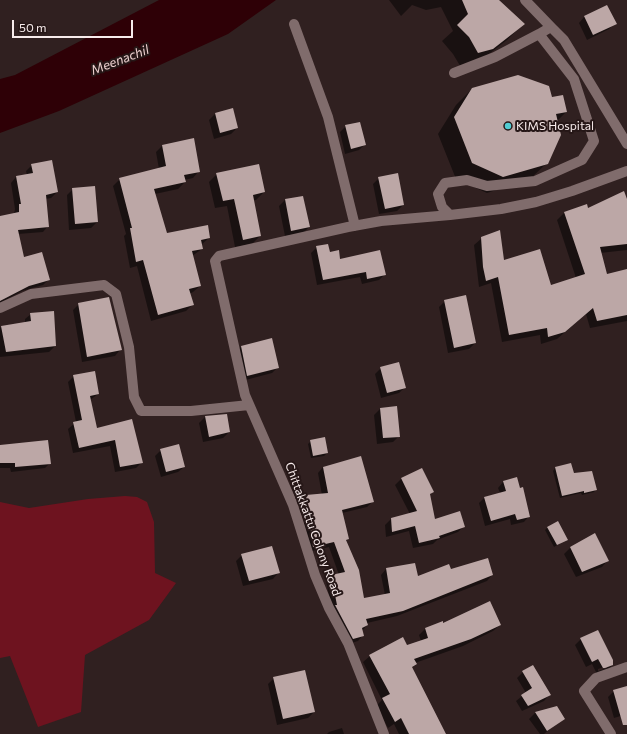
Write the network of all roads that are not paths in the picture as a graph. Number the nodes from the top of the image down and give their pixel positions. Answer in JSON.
{"nodes":[{"id":1,"x":525,"y":0,"type":"edge"},
{"id":2,"x":294,"y":24,"type":"dead end"},
{"id":3,"x":551,"y":27,"type":"junction"},
{"id":4,"x":539,"y":34,"type":"junction"},
{"id":5,"x":454,"y":73,"type":"dead end"},
{"id":6,"x":627,"y":144,"type":"edge"},
{"id":7,"x":627,"y":171,"type":"edge"},
{"id":8,"x":450,"y":215,"type":"junction"},
{"id":9,"x":355,"y":226,"type":"junction"},
{"id":10,"x":0,"y":308,"type":"edge"},
{"id":11,"x":249,"y":405,"type":"junction"},
{"id":12,"x":627,"y":668,"type":"edge"},
{"id":13,"x":384,"y":734,"type":"edge"},
{"id":14,"x":611,"y":734,"type":"edge"}],
"edges":[{"from":1,"to":3,"type":"street"},
{"from":2,"to":9,"type":"street"},
{"from":3,"to":4,"type":"street"},
{"from":3,"to":6,"type":"street"},
{"from":4,"to":5,"type":"street"},
{"from":4,"to":8,"type":"street"},
{"from":7,"to":8,"type":"street"},
{"from":8,"to":9,"type":"street"},
{"from":9,"to":11,"type":"street","name":"Chittakkattu Colony Road"},
{"from":10,"to":11,"type":"street"},
{"from":11,"to":13,"type":"street","name":"Chittakkattu Colony Road"},
{"from":12,"to":14,"type":"street"}]}
